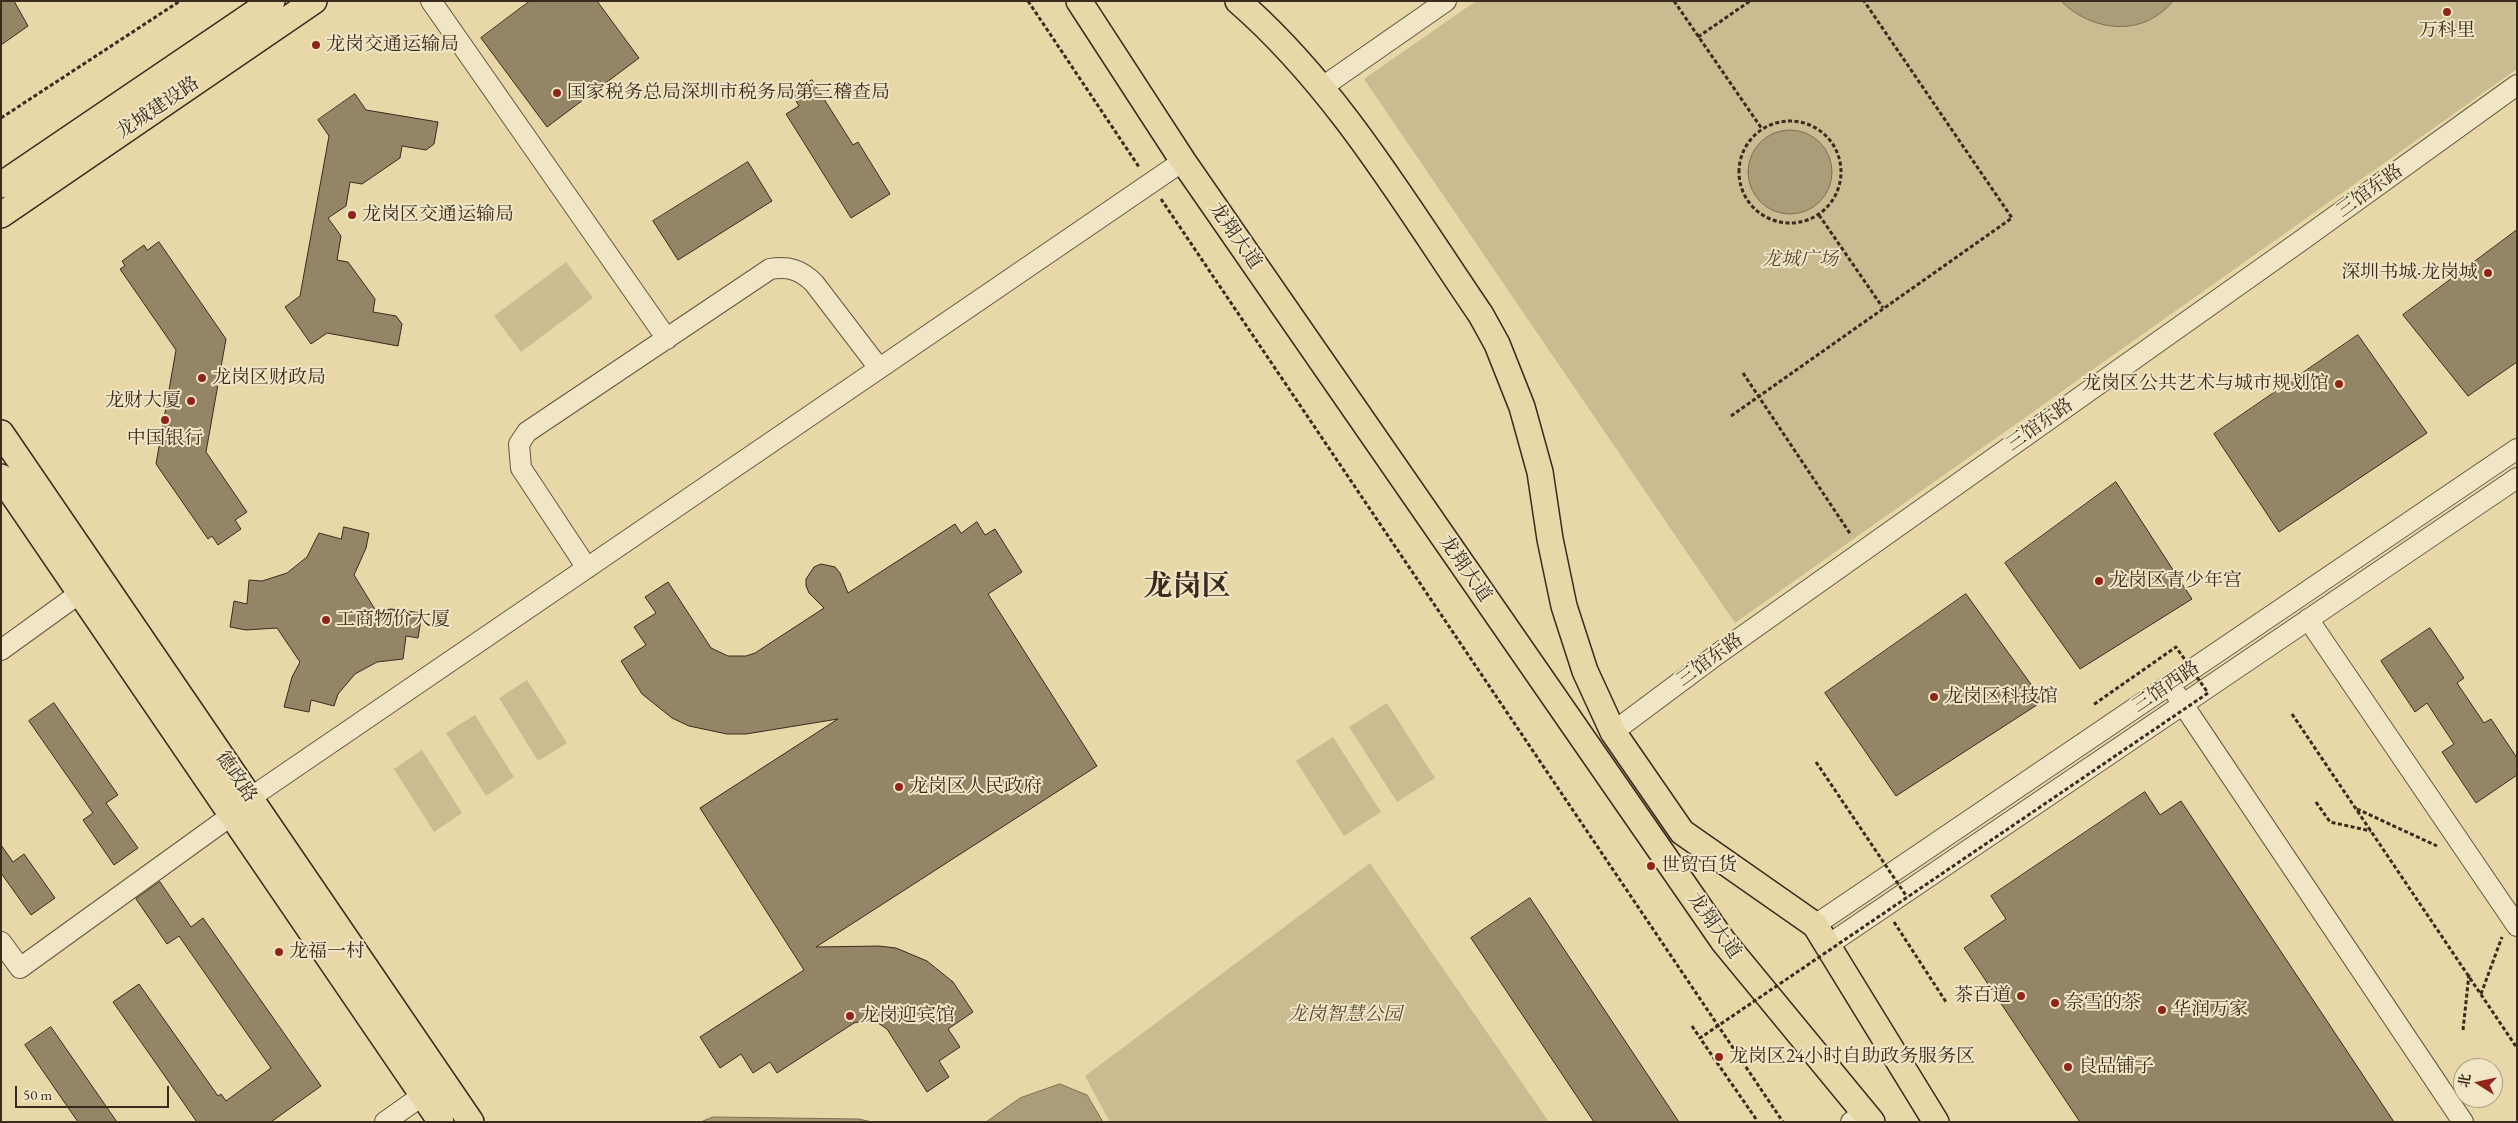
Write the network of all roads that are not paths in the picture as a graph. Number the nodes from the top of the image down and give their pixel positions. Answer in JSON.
{"nodes":[{"id":1,"x":272,"y":1,"type":"edge"},
{"id":2,"x":314,"y":1,"type":"edge"},
{"id":3,"x":431,"y":1,"type":"edge"},
{"id":4,"x":1079,"y":1,"type":"edge"},
{"id":5,"x":1238,"y":1,"type":"edge"},
{"id":6,"x":1446,"y":1,"type":"edge"},
{"id":7,"x":2517,"y":85,"type":"edge"},
{"id":8,"x":1321,"y":88,"type":"junction"},
{"id":9,"x":1183,"y":161,"type":"junction"},
{"id":10,"x":1,"y":184,"type":"edge"},
{"id":11,"x":1,"y":215,"type":"edge"},
{"id":12,"x":667,"y":339,"type":"junction"},
{"id":13,"x":879,"y":368,"type":"junction"},
{"id":14,"x":1,"y":433,"type":"edge"},
{"id":15,"x":2517,"y":449,"type":"edge"},
{"id":16,"x":1,"y":477,"type":"edge"},
{"id":17,"x":2517,"y":478,"type":"edge"},
{"id":18,"x":587,"y":568,"type":"junction"},
{"id":19,"x":80,"y":592,"type":"junction"},
{"id":20,"x":2308,"y":619,"type":"junction"},
{"id":21,"x":1,"y":650,"type":"edge"},
{"id":22,"x":2170,"y":684,"type":"junction"},
{"id":23,"x":2183,"y":704,"type":"junction"},
{"id":24,"x":1613,"y":732,"type":"junction"},
{"id":25,"x":250,"y":798,"type":"junction"},
{"id":26,"x":232,"y":815,"type":"junction"},
{"id":27,"x":2510,"y":930,"type":"edge"},
{"id":28,"x":1821,"y":935,"type":"junction"},
{"id":29,"x":1,"y":942,"type":"edge"},
{"id":30,"x":450,"y":1091,"type":"junction"},
{"id":31,"x":431,"y":1113,"type":"edge"},
{"id":32,"x":1863,"y":1118,"type":"edge"},
{"id":33,"x":385,"y":1122,"type":"edge"},
{"id":34,"x":471,"y":1122,"type":"edge"},
{"id":35,"x":1936,"y":1122,"type":"edge"},
{"id":36,"x":2463,"y":1122,"type":"edge"}],
"edges":[{"from":1,"to":10,"type":"main road","name":"龙城建设路"},
{"from":2,"to":11,"type":"main road","name":"龙城建设路"},
{"from":3,"to":12,"type":"street"},
{"from":4,"to":9,"type":"main road","name":"龙翔大道"},
{"from":5,"to":8,"type":"main road"},
{"from":6,"to":8,"type":"street"},
{"from":7,"to":24,"type":"street","name":"三馆东路"},
{"from":8,"to":24,"type":"main road"},
{"from":9,"to":13,"type":"street"},
{"from":9,"to":32,"type":"main road","name":"龙翔大道"},
{"from":12,"to":13,"type":"street"},
{"from":12,"to":18,"type":"street"},
{"from":13,"to":18,"type":"street"},
{"from":14,"to":25,"type":"main road","name":"德政路"},
{"from":15,"to":22,"type":"street","name":"三馆西路"},
{"from":16,"to":19,"type":"main road","name":"德政路"},
{"from":17,"to":20,"type":"street","name":"三馆西路"},
{"from":18,"to":25,"type":"street"},
{"from":19,"to":21,"type":"street"},
{"from":19,"to":26,"type":"main road","name":"德政路"},
{"from":20,"to":23,"type":"street","name":"三馆西路"},
{"from":20,"to":27,"type":"street"},
{"from":22,"to":23,"type":"street"},
{"from":22,"to":28,"type":"street","name":"三馆西路"},
{"from":23,"to":28,"type":"street","name":"三馆西路"},
{"from":23,"to":36,"type":"street"},
{"from":24,"to":28,"type":"main road"},
{"from":25,"to":26,"type":"street"},
{"from":25,"to":30,"type":"main road","name":"德政路"},
{"from":26,"to":29,"type":"street"},
{"from":26,"to":31,"type":"main road","name":"德政路"},
{"from":28,"to":35,"type":"main road"},
{"from":30,"to":31,"type":"street"},
{"from":30,"to":34,"type":"main road","name":"德政路"},
{"from":31,"to":33,"type":"street"}]}
